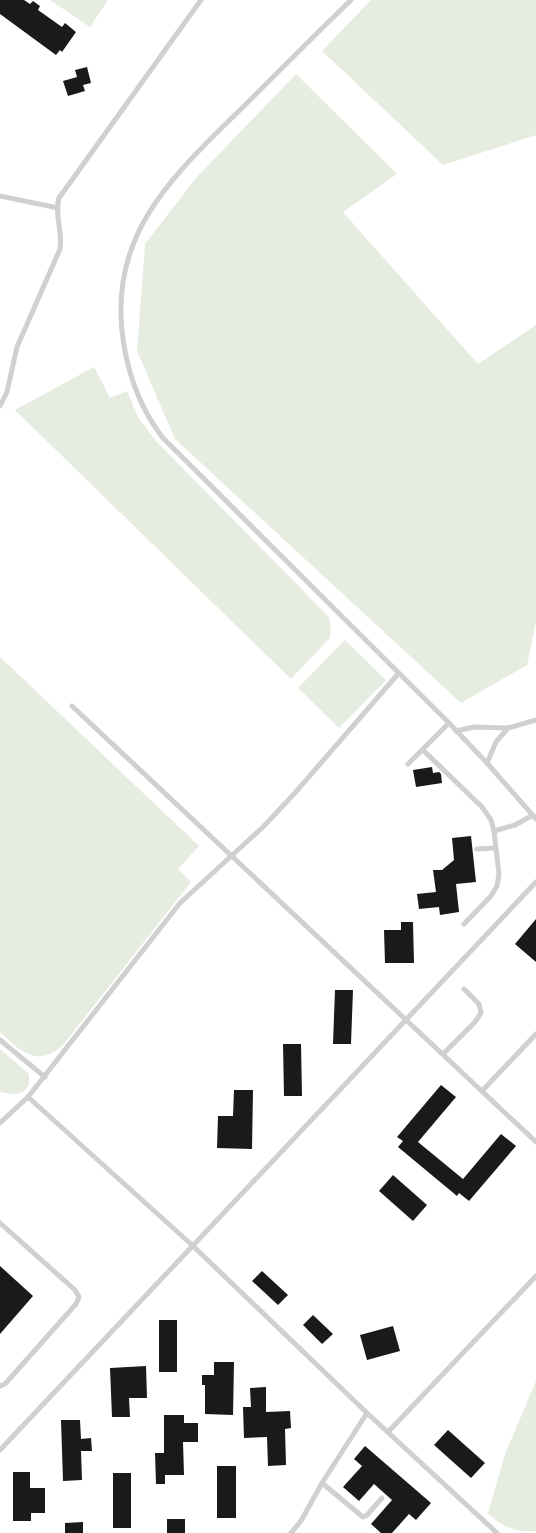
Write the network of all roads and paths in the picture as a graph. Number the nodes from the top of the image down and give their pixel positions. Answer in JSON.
{"nodes":[{"id":1,"x":201,"y":0,"type":"edge"},
{"id":2,"x":351,"y":0,"type":"edge"},
{"id":3,"x":0,"y":196,"type":"edge"},
{"id":4,"x":57,"y":208,"type":"junction"},
{"id":5,"x":0,"y":406,"type":"edge"},
{"id":6,"x":398,"y":674,"type":"junction"},
{"id":7,"x":72,"y":706,"type":"dead end"},
{"id":8,"x":536,"y":720,"type":"edge"},
{"id":9,"x":449,"y":723,"type":"junction"},
{"id":10,"x":508,"y":729,"type":"junction"},
{"id":11,"x":456,"y":731,"type":"junction"},
{"id":12,"x":423,"y":750,"type":"junction"},
{"id":13,"x":487,"y":763,"type":"junction"},
{"id":14,"x":408,"y":764,"type":"dead end"},
{"id":15,"x":535,"y":817,"type":"edge"},
{"id":16,"x":494,"y":831,"type":"junction"},
{"id":17,"x":495,"y":848,"type":"junction"},
{"id":18,"x":477,"y":849,"type":"dead end"},
{"id":19,"x":231,"y":856,"type":"junction"},
{"id":20,"x":536,"y":882,"type":"edge"},
{"id":21,"x":464,"y":924,"type":"dead end"},
{"id":22,"x":464,"y":989,"type":"dead end"},
{"id":23,"x":406,"y":1019,"type":"junction"},
{"id":24,"x":536,"y":1034,"type":"edge"},
{"id":25,"x":0,"y":1040,"type":"edge"},
{"id":26,"x":443,"y":1054,"type":"junction"},
{"id":27,"x":45,"y":1077,"type":"junction"},
{"id":28,"x":482,"y":1091,"type":"junction"},
{"id":29,"x":28,"y":1097,"type":"junction"},
{"id":30,"x":0,"y":1123,"type":"edge"},
{"id":31,"x":536,"y":1142,"type":"edge"},
{"id":32,"x":0,"y":1223,"type":"edge"},
{"id":33,"x":193,"y":1246,"type":"junction"},
{"id":34,"x":536,"y":1276,"type":"edge"},
{"id":35,"x":0,"y":1386,"type":"edge"},
{"id":36,"x":367,"y":1413,"type":"junction"},
{"id":37,"x":388,"y":1432,"type":"junction"},
{"id":38,"x":0,"y":1450,"type":"edge"},
{"id":39,"x":322,"y":1484,"type":"junction"},
{"id":40,"x":382,"y":1498,"type":"dead end"},
{"id":41,"x":291,"y":1533,"type":"edge"},
{"id":42,"x":497,"y":1533,"type":"edge"}],
"edges":[{"from":1,"to":4,"type":"lane"},
{"from":2,"to":6,"type":"lane"},
{"from":3,"to":4,"type":"lane"},
{"from":4,"to":5,"type":"lane"},
{"from":6,"to":9,"type":"lane"},
{"from":6,"to":19,"type":"lane"},
{"from":7,"to":19,"type":"lane"},
{"from":8,"to":10,"type":"lane"},
{"from":9,"to":11,"type":"lane"},
{"from":9,"to":12,"type":"lane"},
{"from":10,"to":11,"type":"lane"},
{"from":10,"to":13,"type":"lane"},
{"from":11,"to":13,"type":"lane"},
{"from":12,"to":14,"type":"lane"},
{"from":12,"to":16,"type":"lane"},
{"from":13,"to":15,"type":"lane"},
{"from":15,"to":16,"type":"lane"},
{"from":16,"to":17,"type":"lane"},
{"from":17,"to":18,"type":"lane"},
{"from":17,"to":21,"type":"lane"},
{"from":19,"to":23,"type":"lane"},
{"from":19,"to":27,"type":"lane"},
{"from":20,"to":23,"type":"lane"},
{"from":22,"to":26,"type":"lane"},
{"from":23,"to":26,"type":"lane"},
{"from":23,"to":33,"type":"lane"},
{"from":24,"to":28,"type":"lane"},
{"from":25,"to":27,"type":"lane"},
{"from":26,"to":28,"type":"lane"},
{"from":27,"to":29,"type":"lane"},
{"from":28,"to":31,"type":"lane"},
{"from":29,"to":30,"type":"lane"},
{"from":29,"to":33,"type":"lane"},
{"from":32,"to":35,"type":"lane"},
{"from":33,"to":36,"type":"lane"},
{"from":33,"to":38,"type":"lane"},
{"from":34,"to":37,"type":"lane"},
{"from":36,"to":37,"type":"lane"},
{"from":36,"to":39,"type":"lane"},
{"from":37,"to":42,"type":"lane"},
{"from":39,"to":40,"type":"lane"},
{"from":39,"to":41,"type":"lane"}]}
